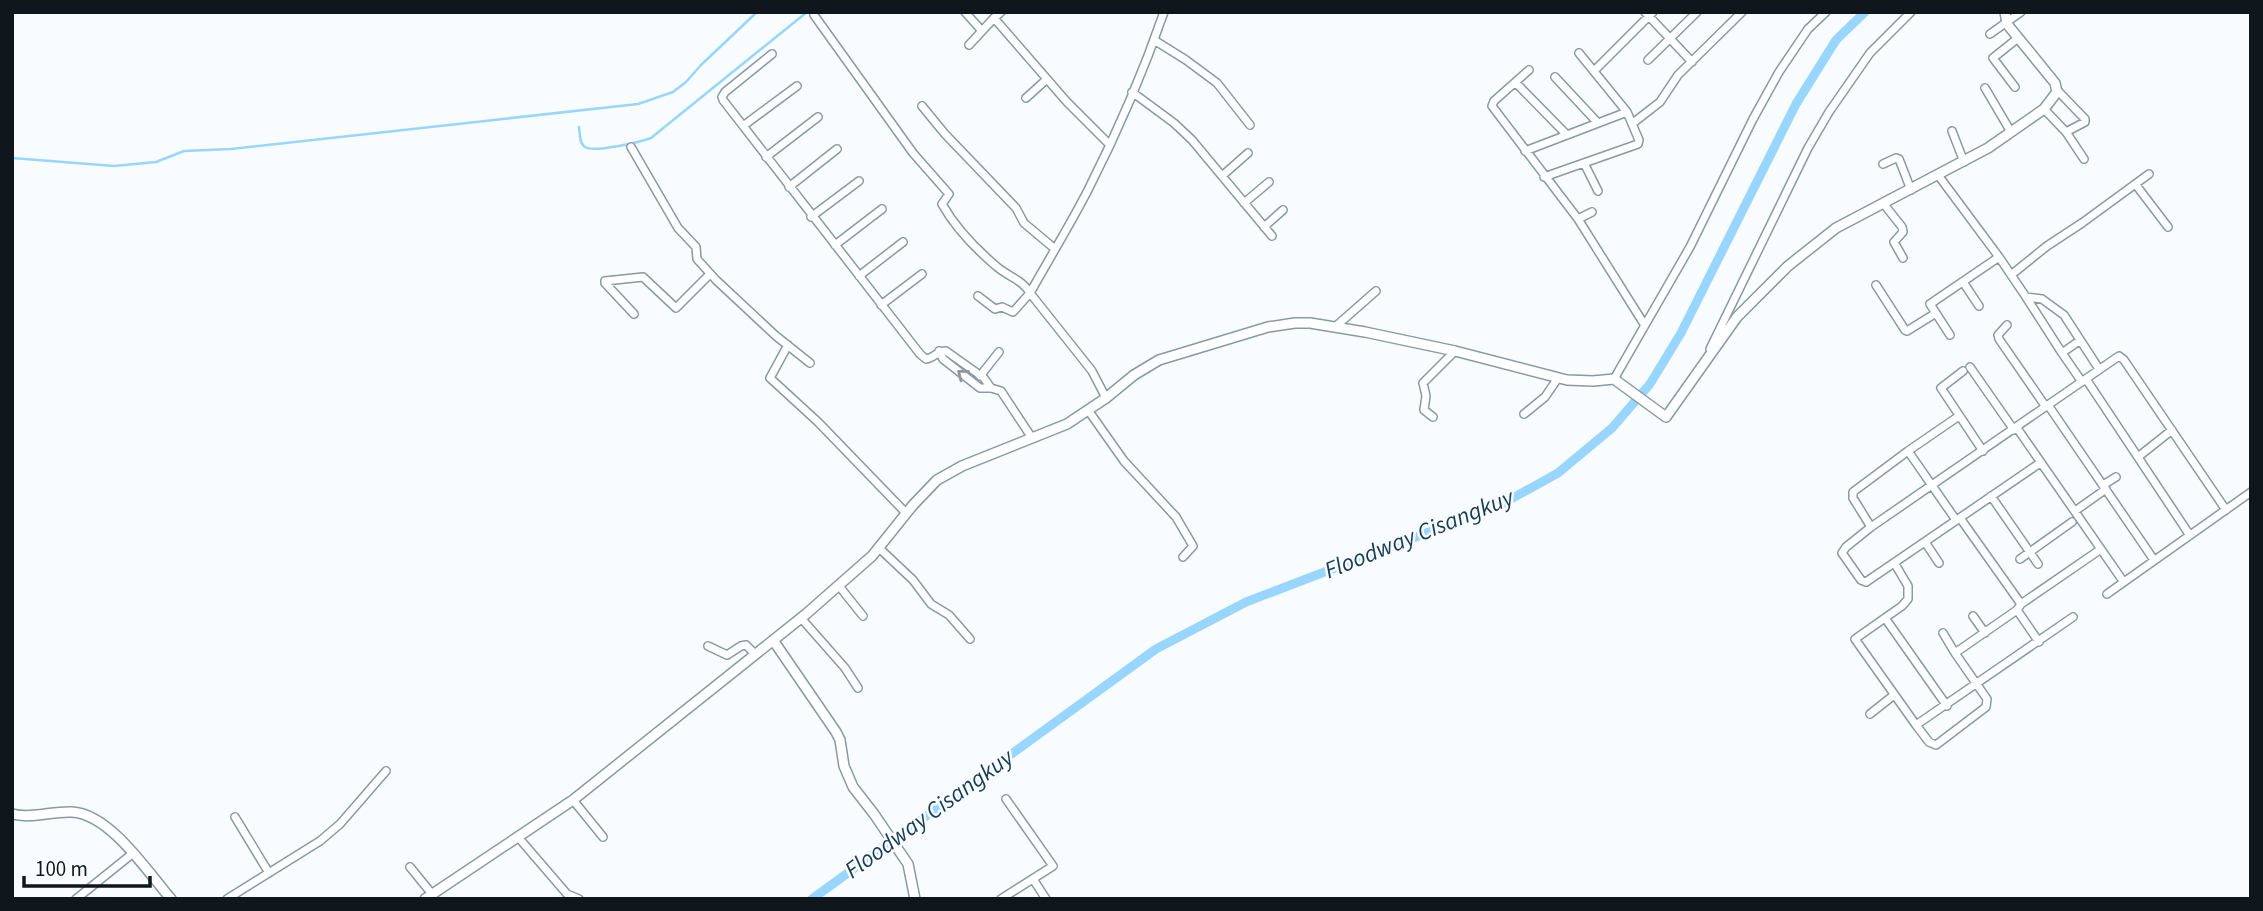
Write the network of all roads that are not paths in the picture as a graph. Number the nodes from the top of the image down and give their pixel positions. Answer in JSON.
{"nodes":[{"id":1,"x":965,"y":12,"type":"edge"},
{"id":2,"x":1001,"y":12,"type":"edge"},
{"id":3,"x":1164,"y":12,"type":"edge"},
{"id":4,"x":1697,"y":12,"type":"edge"},
{"id":5,"x":1742,"y":12,"type":"edge"},
{"id":6,"x":1826,"y":12,"type":"edge"},
{"id":7,"x":1911,"y":12,"type":"edge"},
{"id":8,"x":2005,"y":12,"type":"edge"},
{"id":9,"x":2021,"y":12,"type":"edge"},
{"id":10,"x":1649,"y":14,"type":"edge"},
{"id":11,"x":814,"y":15,"type":"dead end"},
{"id":12,"x":994,"y":19,"type":"junction"},
{"id":13,"x":2007,"y":24,"type":"junction"},
{"id":14,"x":982,"y":31,"type":"junction"},
{"id":15,"x":1990,"y":34,"type":"dead end"},
{"id":16,"x":2018,"y":38,"type":"junction"},
{"id":17,"x":1670,"y":39,"type":"junction"},
{"id":18,"x":1154,"y":40,"type":"junction"},
{"id":19,"x":968,"y":45,"type":"dead end"},
{"id":20,"x":1579,"y":53,"type":"dead end"},
{"id":21,"x":772,"y":54,"type":"dead end"},
{"id":22,"x":1648,"y":60,"type":"dead end"},
{"id":23,"x":1692,"y":61,"type":"junction"},
{"id":24,"x":1529,"y":70,"type":"dead end"},
{"id":25,"x":1594,"y":71,"type":"junction"},
{"id":26,"x":1555,"y":77,"type":"dead end"},
{"id":27,"x":1047,"y":79,"type":"junction"},
{"id":28,"x":1516,"y":83,"type":"junction"},
{"id":29,"x":797,"y":86,"type":"dead end"},
{"id":30,"x":1985,"y":88,"type":"dead end"},
{"id":31,"x":2015,"y":88,"type":"dead end"},
{"id":32,"x":2057,"y":90,"type":"junction"},
{"id":33,"x":1132,"y":92,"type":"junction"},
{"id":34,"x":1026,"y":98,"type":"dead end"},
{"id":35,"x":922,"y":106,"type":"dead end"},
{"id":36,"x":2044,"y":108,"type":"junction"},
{"id":37,"x":1627,"y":111,"type":"junction"},
{"id":38,"x":818,"y":117,"type":"dead end"},
{"id":39,"x":1597,"y":122,"type":"junction"},
{"id":40,"x":1633,"y":123,"type":"junction"},
{"id":41,"x":1250,"y":125,"type":"dead end"},
{"id":42,"x":743,"y":126,"type":"junction"},
{"id":43,"x":1952,"y":131,"type":"dead end"},
{"id":44,"x":2011,"y":132,"type":"junction"},
{"id":45,"x":2066,"y":132,"type":"junction"},
{"id":46,"x":1567,"y":135,"type":"junction"},
{"id":47,"x":1110,"y":144,"type":"junction"},
{"id":48,"x":631,"y":147,"type":"dead end"},
{"id":49,"x":837,"y":149,"type":"dead end"},
{"id":50,"x":1525,"y":151,"type":"junction"},
{"id":51,"x":1248,"y":153,"type":"dead end"},
{"id":52,"x":766,"y":157,"type":"junction"},
{"id":53,"x":2084,"y":159,"type":"dead end"},
{"id":54,"x":1964,"y":162,"type":"junction"},
{"id":55,"x":1584,"y":163,"type":"junction"},
{"id":56,"x":1883,"y":164,"type":"dead end"},
{"id":57,"x":2149,"y":174,"type":"dead end"},
{"id":58,"x":1938,"y":175,"type":"junction"},
{"id":59,"x":1222,"y":176,"type":"junction"},
{"id":60,"x":1544,"y":177,"type":"junction"},
{"id":61,"x":859,"y":181,"type":"dead end"},
{"id":62,"x":1269,"y":182,"type":"dead end"},
{"id":63,"x":2136,"y":185,"type":"junction"},
{"id":64,"x":789,"y":187,"type":"junction"},
{"id":65,"x":1912,"y":190,"type":"junction"},
{"id":66,"x":1598,"y":191,"type":"dead end"},
{"id":67,"x":1244,"y":203,"type":"junction"},
{"id":68,"x":1882,"y":204,"type":"junction"},
{"id":69,"x":882,"y":209,"type":"dead end"},
{"id":70,"x":1283,"y":210,"type":"dead end"},
{"id":71,"x":1592,"y":212,"type":"dead end"},
{"id":72,"x":811,"y":216,"type":"junction"},
{"id":73,"x":1578,"y":219,"type":"junction"},
{"id":74,"x":2168,"y":227,"type":"dead end"},
{"id":75,"x":1264,"y":228,"type":"junction"},
{"id":76,"x":1272,"y":236,"type":"dead end"},
{"id":77,"x":903,"y":242,"type":"dead end"},
{"id":78,"x":835,"y":245,"type":"junction"},
{"id":79,"x":1055,"y":248,"type":"junction"},
{"id":80,"x":1999,"y":257,"type":"junction"},
{"id":81,"x":1903,"y":258,"type":"dead end"},
{"id":82,"x":710,"y":274,"type":"junction"},
{"id":83,"x":922,"y":274,"type":"dead end"},
{"id":84,"x":2011,"y":275,"type":"junction"},
{"id":85,"x":859,"y":276,"type":"junction"},
{"id":86,"x":1963,"y":282,"type":"junction"},
{"id":87,"x":1875,"y":285,"type":"dead end"},
{"id":88,"x":1376,"y":291,"type":"dead end"},
{"id":89,"x":1030,"y":293,"type":"junction"},
{"id":90,"x":978,"y":296,"type":"dead end"},
{"id":91,"x":2026,"y":297,"type":"junction"},
{"id":92,"x":881,"y":305,"type":"junction"},
{"id":93,"x":1979,"y":306,"type":"dead end"},
{"id":94,"x":1936,"y":313,"type":"junction"},
{"id":95,"x":634,"y":314,"type":"dead end"},
{"id":96,"x":1644,"y":324,"type":"junction"},
{"id":97,"x":2007,"y":325,"type":"dead end"},
{"id":98,"x":1335,"y":327,"type":"junction"},
{"id":99,"x":1950,"y":335,"type":"dead end"},
{"id":100,"x":2079,"y":341,"type":"junction"},
{"id":101,"x":788,"y":345,"type":"junction"},
{"id":102,"x":939,"y":351,"type":"junction"},
{"id":103,"x":1455,"y":351,"type":"junction"},
{"id":104,"x":999,"y":352,"type":"dead end"},
{"id":105,"x":2062,"y":353,"type":"junction"},
{"id":106,"x":1707,"y":356,"type":"junction"},
{"id":107,"x":810,"y":363,"type":"dead end"},
{"id":108,"x":2099,"y":369,"type":"junction"},
{"id":109,"x":980,"y":376,"type":"junction"},
{"id":110,"x":1558,"y":378,"type":"junction"},
{"id":111,"x":1616,"y":380,"type":"junction"},
{"id":112,"x":2084,"y":380,"type":"junction"},
{"id":113,"x":991,"y":388,"type":"junction"},
{"id":114,"x":1106,"y":398,"type":"junction"},
{"id":115,"x":2047,"y":406,"type":"junction"},
{"id":116,"x":1088,"y":410,"type":"junction"},
{"id":117,"x":1524,"y":414,"type":"dead end"},
{"id":118,"x":1959,"y":416,"type":"junction"},
{"id":119,"x":1433,"y":417,"type":"dead end"},
{"id":120,"x":2015,"y":429,"type":"junction"},
{"id":121,"x":2172,"y":430,"type":"junction"},
{"id":122,"x":1032,"y":438,"type":"junction"},
{"id":123,"x":1908,"y":451,"type":"junction"},
{"id":124,"x":1983,"y":451,"type":"junction"},
{"id":125,"x":2138,"y":457,"type":"junction"},
{"id":126,"x":2040,"y":463,"type":"junction"},
{"id":127,"x":2116,"y":477,"type":"dead end"},
{"id":128,"x":1932,"y":485,"type":"junction"},
{"id":129,"x":2105,"y":487,"type":"junction"},
{"id":130,"x":2251,"y":492,"type":"edge"},
{"id":131,"x":1992,"y":496,"type":"junction"},
{"id":132,"x":2226,"y":510,"type":"junction"},
{"id":133,"x":2075,"y":511,"type":"junction"},
{"id":134,"x":906,"y":513,"type":"junction"},
{"id":135,"x":1958,"y":519,"type":"junction"},
{"id":136,"x":2073,"y":522,"type":"dead end"},
{"id":137,"x":1871,"y":527,"type":"junction"},
{"id":138,"x":2189,"y":534,"type":"junction"},
{"id":139,"x":1925,"y":542,"type":"junction"},
{"id":140,"x":879,"y":548,"type":"junction"},
{"id":141,"x":2101,"y":549,"type":"junction"},
{"id":142,"x":2029,"y":552,"type":"junction"},
{"id":143,"x":1183,"y":557,"type":"dead end"},
{"id":144,"x":2020,"y":559,"type":"dead end"},
{"id":145,"x":2154,"y":560,"type":"junction"},
{"id":146,"x":1939,"y":563,"type":"dead end"},
{"id":147,"x":1895,"y":564,"type":"junction"},
{"id":148,"x":2038,"y":564,"type":"dead end"},
{"id":149,"x":2123,"y":581,"type":"junction"},
{"id":150,"x":839,"y":586,"type":"junction"},
{"id":151,"x":2107,"y":594,"type":"dead end"},
{"id":152,"x":2019,"y":607,"type":"junction"},
{"id":153,"x":863,"y":616,"type":"dead end"},
{"id":154,"x":1973,"y":616,"type":"dead end"},
{"id":155,"x":2073,"y":617,"type":"dead end"},
{"id":156,"x":801,"y":618,"type":"junction"},
{"id":157,"x":1885,"y":618,"type":"junction"},
{"id":158,"x":1943,"y":633,"type":"dead end"},
{"id":159,"x":1985,"y":633,"type":"junction"},
{"id":160,"x":970,"y":639,"type":"dead end"},
{"id":161,"x":773,"y":640,"type":"junction"},
{"id":162,"x":2039,"y":642,"type":"junction"},
{"id":163,"x":708,"y":646,"type":"dead end"},
{"id":164,"x":754,"y":653,"type":"junction"},
{"id":165,"x":1955,"y":653,"type":"junction"},
{"id":166,"x":1976,"y":685,"type":"junction"},
{"id":167,"x":858,"y":688,"type":"dead end"},
{"id":168,"x":1894,"y":695,"type":"junction"},
{"id":169,"x":1947,"y":706,"type":"junction"},
{"id":170,"x":1870,"y":714,"type":"dead end"},
{"id":171,"x":1916,"y":726,"type":"junction"},
{"id":172,"x":386,"y":771,"type":"dead end"},
{"id":173,"x":1006,"y":799,"type":"dead end"},
{"id":174,"x":573,"y":800,"type":"junction"},
{"id":175,"x":12,"y":814,"type":"edge"},
{"id":176,"x":235,"y":817,"type":"dead end"},
{"id":177,"x":518,"y":837,"type":"junction"},
{"id":178,"x":603,"y":837,"type":"dead end"},
{"id":179,"x":132,"y":854,"type":"junction"},
{"id":180,"x":410,"y":867,"type":"dead end"},
{"id":181,"x":269,"y":873,"type":"junction"},
{"id":182,"x":1033,"y":879,"type":"junction"},
{"id":183,"x":429,"y":896,"type":"edge"},
{"id":184,"x":1012,"y":896,"type":"edge"},
{"id":185,"x":76,"y":899,"type":"edge"},
{"id":186,"x":170,"y":899,"type":"edge"},
{"id":187,"x":228,"y":899,"type":"edge"},
{"id":188,"x":579,"y":899,"type":"edge"},
{"id":189,"x":915,"y":899,"type":"edge"},
{"id":190,"x":1001,"y":899,"type":"edge"},
{"id":191,"x":1046,"y":899,"type":"edge"}],
"edges":[{"from":1,"to":14,"type":"street"},
{"from":2,"to":12,"type":"street"},
{"from":3,"to":18,"type":"street"},
{"from":4,"to":17,"type":"street"},
{"from":5,"to":23,"type":"street"},
{"from":6,"to":96,"type":"street"},
{"from":7,"to":106,"type":"street"},
{"from":8,"to":13,"type":"street"},
{"from":9,"to":13,"type":"street"},
{"from":10,"to":17,"type":"street"},
{"from":10,"to":25,"type":"street"},
{"from":11,"to":89,"type":"street"},
{"from":12,"to":14,"type":"street"},
{"from":12,"to":27,"type":"street"},
{"from":13,"to":15,"type":"street"},
{"from":13,"to":16,"type":"street"},
{"from":14,"to":19,"type":"street"},
{"from":16,"to":31,"type":"street"},
{"from":16,"to":32,"type":"street"},
{"from":17,"to":22,"type":"street"},
{"from":17,"to":23,"type":"street"},
{"from":18,"to":33,"type":"street"},
{"from":18,"to":41,"type":"street"},
{"from":20,"to":25,"type":"street"},
{"from":21,"to":42,"type":"street"},
{"from":23,"to":40,"type":"street"},
{"from":24,"to":28,"type":"street"},
{"from":25,"to":37,"type":"street"},
{"from":26,"to":39,"type":"street"},
{"from":27,"to":34,"type":"street"},
{"from":27,"to":47,"type":"street"},
{"from":28,"to":46,"type":"street"},
{"from":28,"to":50,"type":"street"},
{"from":29,"to":42,"type":"street"},
{"from":30,"to":44,"type":"street"},
{"from":32,"to":36,"type":"street"},
{"from":32,"to":45,"type":"street"},
{"from":33,"to":47,"type":"street"},
{"from":33,"to":59,"type":"street"},
{"from":35,"to":79,"type":"street"},
{"from":36,"to":44,"type":"street"},
{"from":36,"to":45,"type":"street"},
{"from":37,"to":39,"type":"street"},
{"from":37,"to":40,"type":"street"},
{"from":38,"to":52,"type":"street"},
{"from":39,"to":46,"type":"street"},
{"from":40,"to":55,"type":"street"},
{"from":42,"to":52,"type":"street"},
{"from":43,"to":54,"type":"street"},
{"from":44,"to":54,"type":"street"},
{"from":45,"to":53,"type":"street"},
{"from":46,"to":50,"type":"street"},
{"from":47,"to":79,"type":"street"},
{"from":48,"to":82,"type":"street"},
{"from":49,"to":64,"type":"street"},
{"from":50,"to":60,"type":"street"},
{"from":51,"to":59,"type":"street"},
{"from":52,"to":64,"type":"street"},
{"from":54,"to":58,"type":"street"},
{"from":55,"to":60,"type":"street"},
{"from":55,"to":66,"type":"street"},
{"from":56,"to":65,"type":"street"},
{"from":57,"to":63,"type":"street"},
{"from":58,"to":65,"type":"street"},
{"from":58,"to":80,"type":"street"},
{"from":59,"to":67,"type":"street"},
{"from":60,"to":73,"type":"street"},
{"from":61,"to":72,"type":"street"},
{"from":62,"to":67,"type":"street"},
{"from":63,"to":74,"type":"street"},
{"from":63,"to":84,"type":"street"},
{"from":64,"to":72,"type":"street"},
{"from":65,"to":68,"type":"street"},
{"from":67,"to":75,"type":"street"},
{"from":68,"to":81,"type":"street"},
{"from":68,"to":106,"type":"street"},
{"from":69,"to":78,"type":"street"},
{"from":70,"to":75,"type":"street"},
{"from":71,"to":73,"type":"street"},
{"from":72,"to":78,"type":"street"},
{"from":73,"to":96,"type":"street"},
{"from":75,"to":76,"type":"street"},
{"from":77,"to":85,"type":"street"},
{"from":78,"to":85,"type":"street"},
{"from":79,"to":89,"type":"street"},
{"from":80,"to":84,"type":"street"},
{"from":80,"to":86,"type":"street"},
{"from":82,"to":95,"type":"street"},
{"from":82,"to":101,"type":"street"},
{"from":83,"to":92,"type":"street"},
{"from":84,"to":91,"type":"street"},
{"from":85,"to":92,"type":"street"},
{"from":86,"to":93,"type":"street"},
{"from":86,"to":94,"type":"street"},
{"from":87,"to":94,"type":"street"},
{"from":88,"to":98,"type":"street"},
{"from":89,"to":90,"type":"street"},
{"from":89,"to":114,"type":"street"},
{"from":91,"to":100,"type":"street"},
{"from":91,"to":105,"type":"street"},
{"from":92,"to":102,"type":"street"},
{"from":94,"to":99,"type":"street"},
{"from":96,"to":111,"type":"street"},
{"from":97,"to":115,"type":"street"},
{"from":98,"to":103,"type":"street"},
{"from":98,"to":114,"type":"street"},
{"from":100,"to":105,"type":"street"},
{"from":100,"to":108,"type":"street"},
{"from":101,"to":107,"type":"street"},
{"from":101,"to":134,"type":"street"},
{"from":102,"to":109,"type":"street"},
{"from":113,"to":102,"type":"street","one_way":true},
{"from":103,"to":110,"type":"street"},
{"from":103,"to":119,"type":"street"},
{"from":104,"to":109,"type":"street"},
{"from":105,"to":112,"type":"street"},
{"from":106,"to":111,"type":"street"},
{"from":108,"to":112,"type":"street"},
{"from":108,"to":121,"type":"street"},
{"from":109,"to":113,"type":"street"},
{"from":110,"to":111,"type":"street"},
{"from":110,"to":117,"type":"street"},
{"from":112,"to":115,"type":"street"},
{"from":112,"to":125,"type":"street"},
{"from":113,"to":122,"type":"street"},
{"from":114,"to":116,"type":"street"},
{"from":115,"to":120,"type":"street"},
{"from":115,"to":129,"type":"street"},
{"from":116,"to":122,"type":"street"},
{"from":116,"to":143,"type":"street"},
{"from":118,"to":120,"type":"street"},
{"from":118,"to":123,"type":"street"},
{"from":118,"to":124,"type":"street"},
{"from":120,"to":124,"type":"street"},
{"from":120,"to":126,"type":"street"},
{"from":121,"to":125,"type":"street"},
{"from":121,"to":132,"type":"street"},
{"from":122,"to":134,"type":"street"},
{"from":123,"to":128,"type":"street"},
{"from":123,"to":137,"type":"street"},
{"from":124,"to":128,"type":"street"},
{"from":125,"to":138,"type":"street"},
{"from":126,"to":131,"type":"street"},
{"from":126,"to":133,"type":"street"},
{"from":127,"to":129,"type":"street"},
{"from":128,"to":135,"type":"street"},
{"from":128,"to":137,"type":"street"},
{"from":129,"to":133,"type":"street"},
{"from":129,"to":145,"type":"street"},
{"from":130,"to":132,"type":"street"},
{"from":131,"to":135,"type":"street"},
{"from":131,"to":142,"type":"street"},
{"from":132,"to":138,"type":"street"},
{"from":133,"to":141,"type":"street"},
{"from":134,"to":140,"type":"street"},
{"from":135,"to":139,"type":"street"},
{"from":135,"to":152,"type":"street"},
{"from":136,"to":142,"type":"street"},
{"from":137,"to":147,"type":"street"},
{"from":138,"to":145,"type":"street"},
{"from":139,"to":146,"type":"street"},
{"from":139,"to":147,"type":"street"},
{"from":140,"to":150,"type":"street"},
{"from":140,"to":160,"type":"street"},
{"from":141,"to":149,"type":"street"},
{"from":141,"to":152,"type":"street"},
{"from":142,"to":144,"type":"street"},
{"from":142,"to":148,"type":"street"},
{"from":145,"to":149,"type":"street"},
{"from":147,"to":157,"type":"street"},
{"from":149,"to":151,"type":"street"},
{"from":150,"to":153,"type":"street"},
{"from":150,"to":156,"type":"street"},
{"from":152,"to":159,"type":"street"},
{"from":152,"to":162,"type":"street"},
{"from":154,"to":159,"type":"street"},
{"from":155,"to":162,"type":"street"},
{"from":156,"to":161,"type":"street"},
{"from":156,"to":167,"type":"street"},
{"from":157,"to":168,"type":"street"},
{"from":157,"to":169,"type":"street"},
{"from":158,"to":165,"type":"street"},
{"from":159,"to":165,"type":"street"},
{"from":161,"to":164,"type":"street"},
{"from":161,"to":189,"type":"street"},
{"from":162,"to":166,"type":"street"},
{"from":163,"to":164,"type":"street"},
{"from":164,"to":174,"type":"street"},
{"from":165,"to":166,"type":"street"},
{"from":166,"to":169,"type":"street"},
{"from":166,"to":171,"type":"street"},
{"from":168,"to":170,"type":"street"},
{"from":168,"to":171,"type":"street"},
{"from":169,"to":171,"type":"street"},
{"from":172,"to":181,"type":"street"},
{"from":173,"to":182,"type":"street"},
{"from":174,"to":177,"type":"street"},
{"from":174,"to":178,"type":"street"},
{"from":175,"to":179,"type":"street"},
{"from":176,"to":181,"type":"street"},
{"from":177,"to":183,"type":"street"},
{"from":177,"to":188,"type":"street"},
{"from":179,"to":185,"type":"street"},
{"from":179,"to":186,"type":"street"},
{"from":180,"to":183,"type":"street"},
{"from":181,"to":187,"type":"street"},
{"from":182,"to":184,"type":"street"},
{"from":182,"to":191,"type":"street"},
{"from":184,"to":190,"type":"street"}]}
